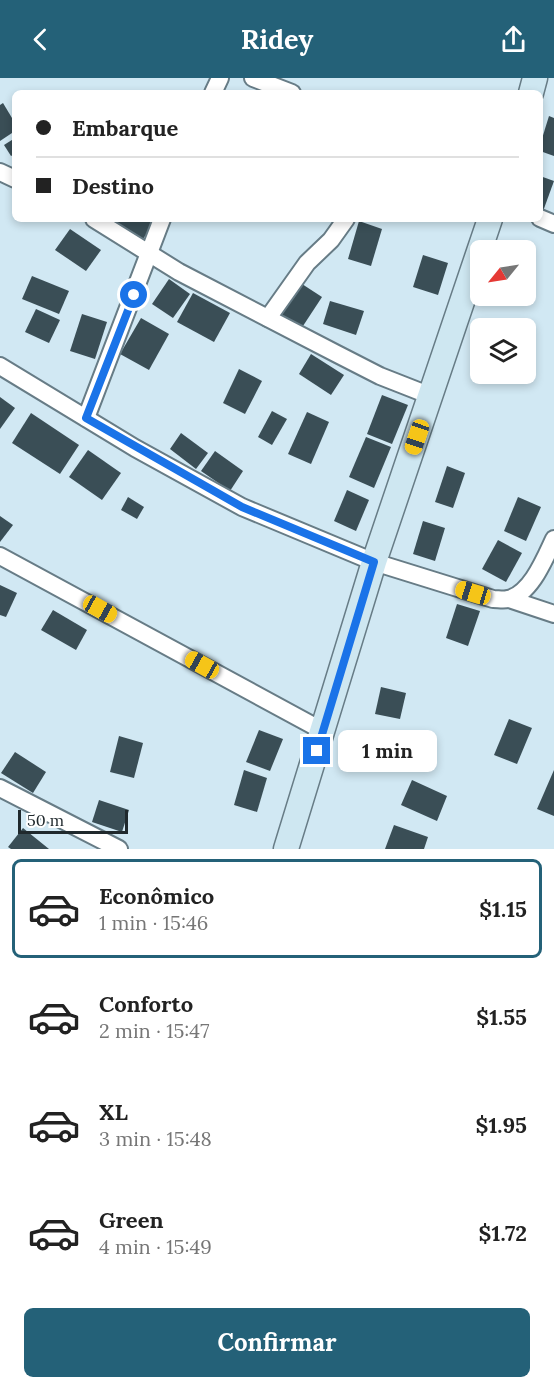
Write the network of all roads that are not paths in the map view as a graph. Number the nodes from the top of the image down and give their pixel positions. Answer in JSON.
{"nodes":[{"id":1,"x":253,"y":78,"type":"edge"},
{"id":2,"x":284,"y":90,"type":"edge"},
{"id":3,"x":99,"y":222,"type":"edge"},
{"id":4,"x":161,"y":222,"type":"edge"},
{"id":5,"x":344,"y":222,"type":"edge"},
{"id":6,"x":489,"y":222,"type":"edge"},
{"id":7,"x":150,"y":254,"type":"junction"},
{"id":8,"x":268,"y":318,"type":"junction"},
{"id":9,"x":0,"y":366,"type":"edge"},
{"id":10,"x":431,"y":396,"type":"junction"},
{"id":11,"x":86,"y":418,"type":"junction"},
{"id":12,"x":554,"y":539,"type":"edge"},
{"id":13,"x":0,"y":556,"type":"edge"},
{"id":14,"x":374,"y":562,"type":"junction"},
{"id":15,"x":509,"y":599,"type":"junction"},
{"id":16,"x":554,"y":614,"type":"edge"},
{"id":17,"x":323,"y":731,"type":"junction"},
{"id":18,"x":0,"y":788,"type":"edge"},
{"id":19,"x":118,"y":849,"type":"edge"},
{"id":20,"x":286,"y":849,"type":"edge"}],
"edges":[{"from":1,"to":2,"type":"street"},
{"from":3,"to":7,"type":"street"},
{"from":4,"to":7,"type":"street"},
{"from":5,"to":8,"type":"street"},
{"from":6,"to":10,"type":"main road"},
{"from":7,"to":8,"type":"street"},
{"from":7,"to":11,"type":"street"},
{"from":8,"to":10,"type":"street"},
{"from":9,"to":11,"type":"street"},
{"from":10,"to":14,"type":"main road"},
{"from":11,"to":14,"type":"street"},
{"from":12,"to":15,"type":"street"},
{"from":13,"to":17,"type":"street"},
{"from":14,"to":15,"type":"street"},
{"from":14,"to":17,"type":"main road"},
{"from":15,"to":16,"type":"street"},
{"from":17,"to":20,"type":"main road"},
{"from":18,"to":19,"type":"street"}]}
